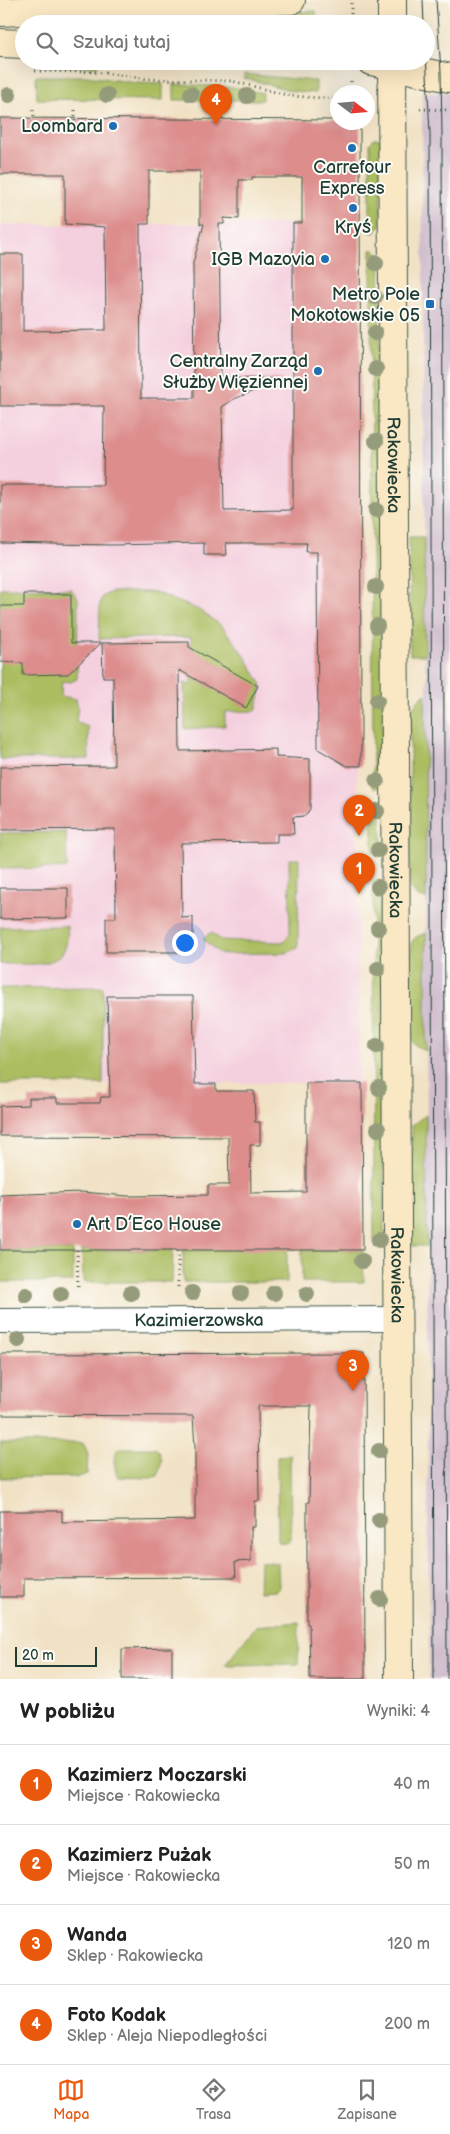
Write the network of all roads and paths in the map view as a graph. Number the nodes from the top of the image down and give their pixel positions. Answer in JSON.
{"nodes":[{"id":1,"x":291,"y":0,"type":"edge"},
{"id":2,"x":351,"y":0,"type":"edge"},
{"id":3,"x":392,"y":0,"type":"edge"},
{"id":4,"x":0,"y":12,"type":"edge"},
{"id":5,"x":351,"y":15,"type":"edge"},
{"id":6,"x":392,"y":15,"type":"edge"},
{"id":7,"x":0,"y":43,"type":"edge"},
{"id":8,"x":15,"y":44,"type":"edge"},
{"id":9,"x":29,"y":70,"type":"dead end"},
{"id":10,"x":385,"y":70,"type":"edge"},
{"id":11,"x":415,"y":70,"type":"edge"},
{"id":12,"x":450,"y":78,"type":"edge"},
{"id":13,"x":330,"y":98,"type":"edge"},
{"id":14,"x":33,"y":110,"type":"dead end"},
{"id":15,"x":75,"y":110,"type":"dead end"},
{"id":16,"x":423,"y":110,"type":"dead end"},
{"id":17,"x":450,"y":110,"type":"edge"},
{"id":18,"x":34,"y":118,"type":"dead end"},
{"id":19,"x":75,"y":121,"type":"dead end"},
{"id":20,"x":77,"y":1250,"type":"dead end"},
{"id":21,"x":178,"y":1250,"type":"dead end"},
{"id":22,"x":78,"y":1287,"type":"dead end"},
{"id":23,"x":178,"y":1287,"type":"dead end"},
{"id":24,"x":397,"y":1319,"type":"junction"},
{"id":25,"x":0,"y":1320,"type":"edge"},
{"id":26,"x":398,"y":1679,"type":"edge"}],
"edges":[{"from":1,"to":4,"type":"street"},
{"from":2,"to":5,"type":"path"},
{"from":3,"to":6,"type":"street"},
{"from":7,"to":8,"type":"street"},
{"from":9,"to":13,"type":"path"},
{"from":10,"to":24,"type":"street","name":"Rakowiecka"},
{"from":11,"to":12,"type":"street"},
{"from":14,"to":18,"type":"path"},
{"from":15,"to":19,"type":"path"},
{"from":16,"to":17,"type":"path"},
{"from":20,"to":22,"type":"path"},
{"from":21,"to":23,"type":"path"},
{"from":24,"to":25,"type":"street","name":"Kazimierzowska"},
{"from":24,"to":26,"type":"street","name":"Rakowiecka"}]}
